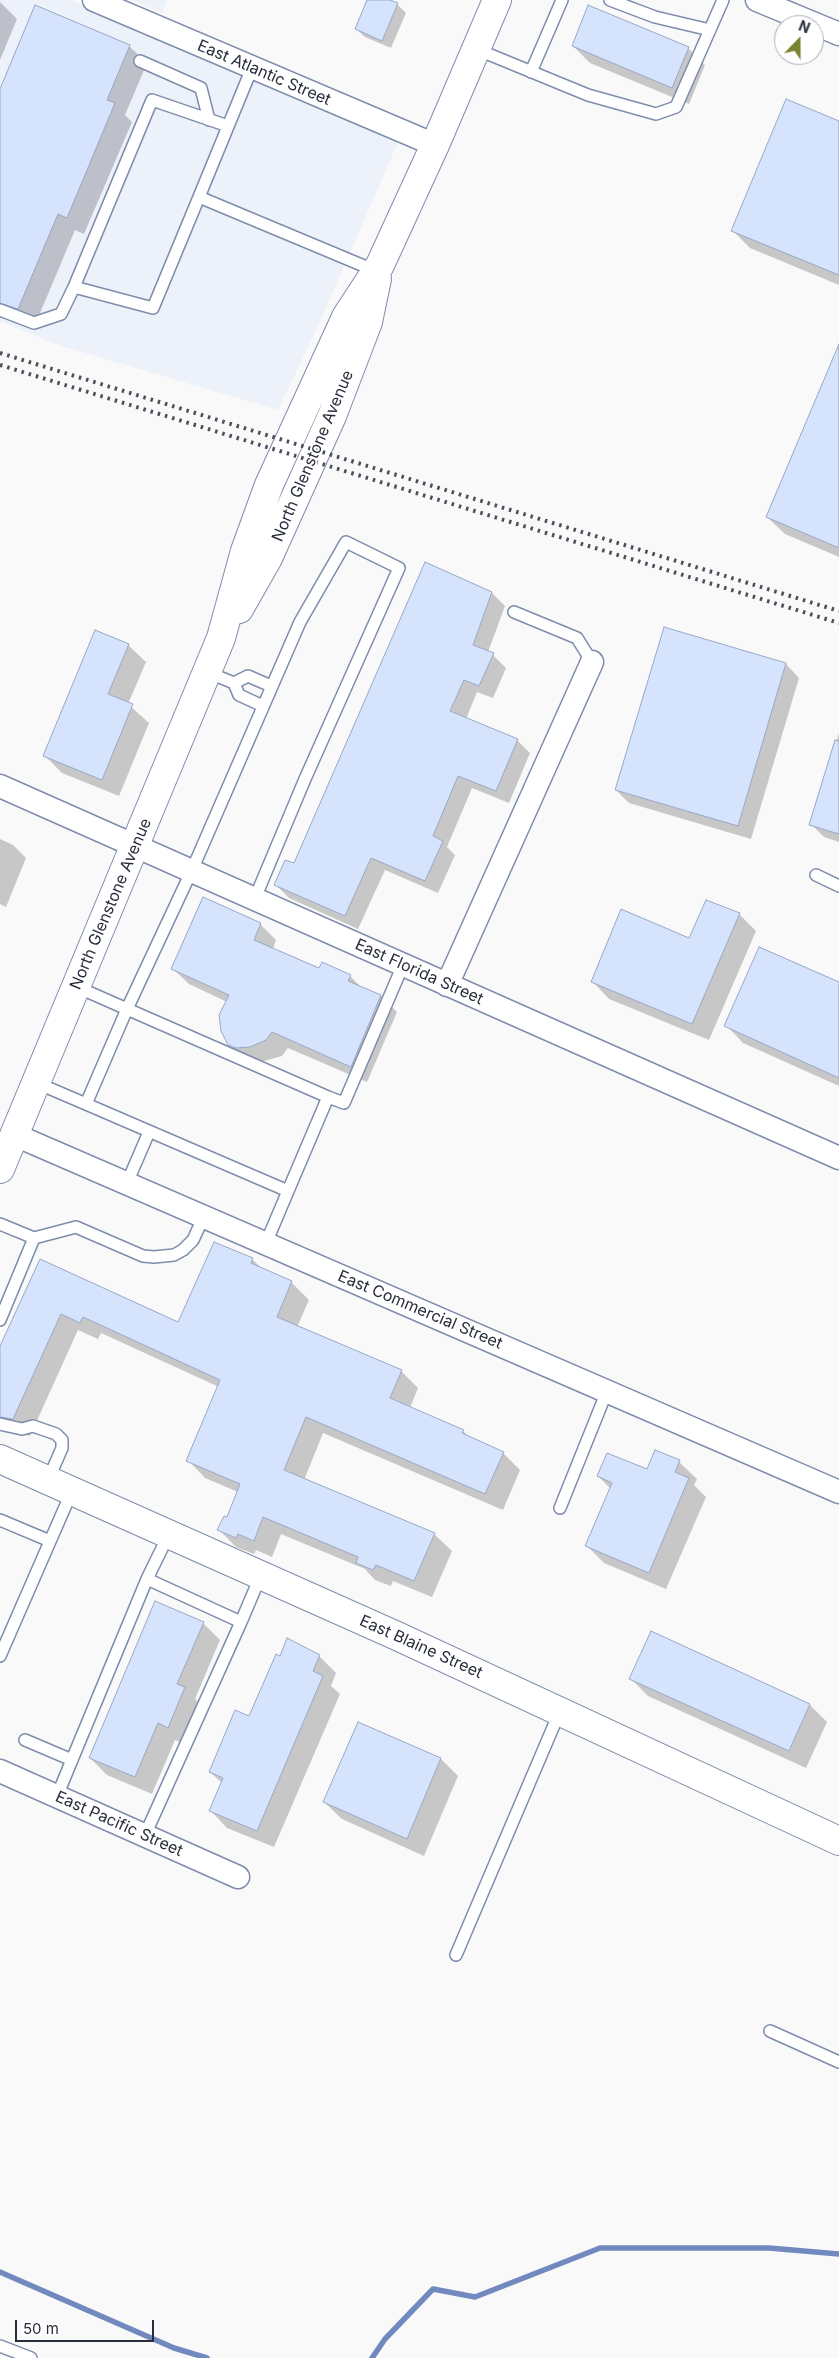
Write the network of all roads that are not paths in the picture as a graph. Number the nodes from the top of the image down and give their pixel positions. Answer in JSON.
{"nodes":[{"id":1,"x":94,"y":0,"type":"edge"},
{"id":2,"x":497,"y":0,"type":"edge"},
{"id":3,"x":562,"y":0,"type":"edge"},
{"id":4,"x":610,"y":0,"type":"edge"},
{"id":5,"x":723,"y":0,"type":"edge"},
{"id":6,"x":766,"y":2,"type":"edge"},
{"id":7,"x":710,"y":30,"type":"junction"},
{"id":8,"x":839,"y":34,"type":"edge"},
{"id":9,"x":476,"y":49,"type":"junction"},
{"id":10,"x":140,"y":61,"type":"dead end"},
{"id":11,"x":252,"y":68,"type":"junction"},
{"id":12,"x":531,"y":72,"type":"junction"},
{"id":13,"x":209,"y":120,"type":"junction"},
{"id":14,"x":228,"y":126,"type":"junction"},
{"id":15,"x":435,"y":145,"type":"junction"},
{"id":16,"x":199,"y":197,"type":"junction"},
{"id":17,"x":378,"y":268,"type":"junction"},
{"id":18,"x":74,"y":287,"type":"junction"},
{"id":19,"x":0,"y":310,"type":"edge"},
{"id":20,"x":514,"y":612,"type":"dead end"},
{"id":21,"x":592,"y":662,"type":"joint"},
{"id":22,"x":207,"y":672,"type":"junction"},
{"id":23,"x":234,"y":682,"type":"junction"},
{"id":24,"x":271,"y":686,"type":"junction"},
{"id":25,"x":263,"y":706,"type":"junction"},
{"id":26,"x":0,"y":786,"type":"edge"},
{"id":27,"x":136,"y":845,"type":"junction"},
{"id":28,"x":192,"y":870,"type":"junction"},
{"id":29,"x":816,"y":875,"type":"dead end"},
{"id":30,"x":839,"y":886,"type":"edge"},
{"id":31,"x":255,"y":898,"type":"junction"},
{"id":32,"x":402,"y":965,"type":"junction"},
{"id":33,"x":448,"y":985,"type":"junction"},
{"id":34,"x":77,"y":987,"type":"junction"},
{"id":35,"x":127,"y":1009,"type":"junction"},
{"id":36,"x":37,"y":1083,"type":"junction"},
{"id":37,"x":328,"y":1097,"type":"junction"},
{"id":38,"x":86,"y":1104,"type":"junction"},
{"id":39,"x":8,"y":1131,"type":"edge"},
{"id":40,"x":149,"y":1132,"type":"junction"},
{"id":41,"x":839,"y":1158,"type":"edge"},
{"id":42,"x":0,"y":1169,"type":"edge"},
{"id":43,"x":128,"y":1183,"type":"junction"},
{"id":44,"x":288,"y":1191,"type":"junction"},
{"id":45,"x":204,"y":1216,"type":"junction"},
{"id":46,"x":0,"y":1224,"type":"edge"},
{"id":47,"x":34,"y":1238,"type":"junction"},
{"id":48,"x":266,"y":1243,"type":"junction"},
{"id":49,"x":0,"y":1320,"type":"edge"},
{"id":50,"x":607,"y":1391,"type":"junction"},
{"id":51,"x":0,"y":1424,"type":"edge"},
{"id":52,"x":0,"y":1459,"type":"edge"},
{"id":53,"x":48,"y":1480,"type":"junction"},
{"id":54,"x":72,"y":1491,"type":"junction"},
{"id":55,"x":839,"y":1492,"type":"edge"},
{"id":56,"x":560,"y":1508,"type":"dead end"},
{"id":57,"x":0,"y":1520,"type":"edge"},
{"id":58,"x":169,"y":1534,"type":"junction"},
{"id":59,"x":50,"y":1541,"type":"junction"},
{"id":60,"x":261,"y":1575,"type":"junction"},
{"id":61,"x":147,"y":1579,"type":"junction"},
{"id":62,"x":241,"y":1622,"type":"junction"},
{"id":63,"x":0,"y":1624,"type":"edge"},
{"id":64,"x":12,"y":1630,"type":"junction"},
{"id":65,"x":0,"y":1656,"type":"edge"},
{"id":66,"x":560,"y":1711,"type":"junction"},
{"id":67,"x":25,"y":1740,"type":"dead end"},
{"id":68,"x":72,"y":1760,"type":"junction"},
{"id":69,"x":0,"y":1771,"type":"edge"},
{"id":70,"x":58,"y":1796,"type":"junction"},
{"id":71,"x":145,"y":1835,"type":"junction"},
{"id":72,"x":839,"y":1841,"type":"edge"},
{"id":73,"x":238,"y":1877,"type":"dead end"},
{"id":74,"x":456,"y":1955,"type":"dead end"},
{"id":75,"x":770,"y":2031,"type":"dead end"},
{"id":76,"x":839,"y":2062,"type":"edge"},
{"id":77,"x":0,"y":2346,"type":"edge"},
{"id":78,"x":25,"y":2357,"type":"edge"}],
"edges":[{"from":1,"to":11,"type":"street","name":"East Atlantic Street"},
{"from":2,"to":9,"type":"main road","name":"North Glenstone Avenue"},
{"from":3,"to":12,"type":"lane"},
{"from":4,"to":7,"type":"lane"},
{"from":5,"to":7,"type":"lane"},
{"from":6,"to":8,"type":"street"},
{"from":7,"to":12,"type":"lane"},
{"from":9,"to":12,"type":"lane"},
{"from":9,"to":15,"type":"main road","name":"North Glenstone Avenue"},
{"from":10,"to":13,"type":"lane"},
{"from":11,"to":14,"type":"lane"},
{"from":11,"to":15,"type":"street","name":"East Atlantic Street"},
{"from":13,"to":14,"type":"lane"},
{"from":13,"to":18,"type":"lane"},
{"from":14,"to":16,"type":"lane"},
{"from":15,"to":17,"type":"main road","name":"North Glenstone Avenue"},
{"from":16,"to":17,"type":"lane"},
{"from":16,"to":18,"type":"lane"},
{"from":17,"to":22,"type":"main road","name":"North Glenstone Avenue"},
{"from":18,"to":19,"type":"lane"},
{"from":20,"to":21,"type":"lane"},
{"from":21,"to":33,"type":"street"},
{"from":22,"to":23,"type":"lane"},
{"from":22,"to":27,"type":"main road","name":"North Glenstone Avenue"},
{"from":23,"to":24,"type":"lane"},
{"from":23,"to":25,"type":"lane"},
{"from":24,"to":25,"type":"lane"},
{"from":24,"to":31,"type":"lane"},
{"from":25,"to":28,"type":"lane"},
{"from":26,"to":27,"type":"street","name":"East Florida Street"},
{"from":27,"to":28,"type":"street","name":"East Florida Street"},
{"from":27,"to":34,"type":"main road","name":"North Glenstone Avenue"},
{"from":28,"to":31,"type":"street","name":"East Florida Street"},
{"from":28,"to":35,"type":"lane"},
{"from":29,"to":30,"type":"lane"},
{"from":31,"to":32,"type":"street","name":"East Florida Street"},
{"from":32,"to":33,"type":"street","name":"East Florida Street"},
{"from":32,"to":37,"type":"lane"},
{"from":33,"to":41,"type":"street","name":"East Florida Street"},
{"from":34,"to":35,"type":"lane"},
{"from":34,"to":36,"type":"main road","name":"North Glenstone Avenue"},
{"from":35,"to":37,"type":"lane"},
{"from":35,"to":38,"type":"lane"},
{"from":36,"to":38,"type":"lane"},
{"from":36,"to":39,"type":"main road","name":"North Glenstone Avenue"},
{"from":37,"to":44,"type":"lane"},
{"from":38,"to":40,"type":"lane"},
{"from":39,"to":42,"type":"main road","name":"North Glenstone Avenue"},
{"from":39,"to":43,"type":"street","name":"East Commercial Street"},
{"from":40,"to":43,"type":"lane"},
{"from":40,"to":44,"type":"lane"},
{"from":43,"to":45,"type":"street","name":"East Commercial Street"},
{"from":44,"to":48,"type":"lane"},
{"from":45,"to":47,"type":"lane"},
{"from":45,"to":48,"type":"street","name":"East Commercial Street"},
{"from":46,"to":47,"type":"lane"},
{"from":47,"to":49,"type":"lane"},
{"from":48,"to":50,"type":"street","name":"East Commercial Street"},
{"from":50,"to":55,"type":"street","name":"East Commercial Street"},
{"from":50,"to":56,"type":"lane"},
{"from":51,"to":53,"type":"lane"},
{"from":52,"to":53,"type":"main road","name":"East Blaine Street"},
{"from":53,"to":54,"type":"main road","name":"East Blaine Street"},
{"from":54,"to":58,"type":"main road","name":"East Blaine Street"},
{"from":54,"to":59,"type":"lane"},
{"from":57,"to":59,"type":"lane"},
{"from":58,"to":60,"type":"main road","name":"East Blaine Street"},
{"from":58,"to":61,"type":"lane"},
{"from":59,"to":64,"type":"lane"},
{"from":60,"to":62,"type":"lane"},
{"from":60,"to":66,"type":"main road","name":"East Blaine Street"},
{"from":61,"to":62,"type":"lane"},
{"from":61,"to":68,"type":"lane"},
{"from":62,"to":71,"type":"lane"},
{"from":63,"to":64,"type":"lane"},
{"from":64,"to":65,"type":"lane"},
{"from":66,"to":72,"type":"main road","name":"East Blaine Street"},
{"from":66,"to":74,"type":"lane"},
{"from":67,"to":68,"type":"lane"},
{"from":68,"to":70,"type":"lane"},
{"from":69,"to":70,"type":"street","name":"East Pacific Street"},
{"from":70,"to":71,"type":"street","name":"East Pacific Street"},
{"from":71,"to":73,"type":"street","name":"East Pacific Street"},
{"from":75,"to":76,"type":"lane"},
{"from":77,"to":78,"type":"lane"}]}
